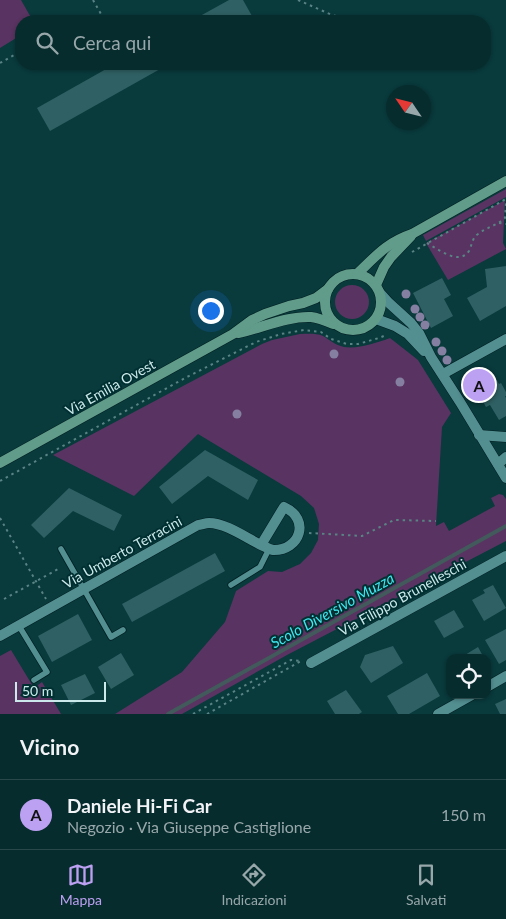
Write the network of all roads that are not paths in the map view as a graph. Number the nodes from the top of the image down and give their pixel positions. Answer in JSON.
{"nodes":[{"id":1,"x":506,"y":181,"type":"edge"},
{"id":2,"x":412,"y":234,"type":"junction"},
{"id":3,"x":357,"y":274,"type":"junction"},
{"id":4,"x":328,"y":289,"type":"junction"},
{"id":5,"x":378,"y":289,"type":"junction"},
{"id":6,"x":376,"y":319,"type":"junction"},
{"id":7,"x":335,"y":325,"type":"junction"},
{"id":8,"x":232,"y":334,"type":"junction"},
{"id":9,"x":506,"y":339,"type":"edge"},
{"id":10,"x":431,"y":357,"type":"junction"},
{"id":11,"x":443,"y":374,"type":"junction"},
{"id":12,"x":480,"y":434,"type":"junction"},
{"id":13,"x":506,"y":438,"type":"edge"},
{"id":14,"x":489,"y":449,"type":"junction"},
{"id":15,"x":502,"y":460,"type":"edge"},
{"id":16,"x":0,"y":464,"type":"edge"},
{"id":17,"x":506,"y":478,"type":"edge"},
{"id":18,"x":265,"y":547,"type":"junction"},
{"id":19,"x":61,"y":549,"type":"dead end"},
{"id":20,"x":506,"y":556,"type":"edge"},
{"id":21,"x":231,"y":585,"type":"dead end"},
{"id":22,"x":84,"y":589,"type":"junction"},
{"id":23,"x":19,"y":626,"type":"junction"},
{"id":24,"x":123,"y":630,"type":"dead end"},
{"id":25,"x":0,"y":636,"type":"edge"},
{"id":26,"x":306,"y":662,"type":"road end"},
{"id":27,"x":506,"y":676,"type":"edge"},
{"id":28,"x":34,"y":680,"type":"dead end"},
{"id":29,"x":491,"y":684,"type":"edge"},
{"id":30,"x":465,"y":699,"type":"edge"},
{"id":31,"x":438,"y":714,"type":"edge"}],
"edges":[{"from":1,"to":2,"type":"main road"},
{"from":2,"to":3,"type":"main road"},
{"from":2,"to":5,"type":"main road"},
{"from":3,"to":4,"type":"main road"},
{"from":3,"to":5,"type":"main road"},
{"from":4,"to":7,"type":"main road"},
{"from":4,"to":8,"type":"main road","name":"Via Emilia Ovest"},
{"from":5,"to":6,"type":"main road"},
{"from":5,"to":10,"type":"street"},
{"from":6,"to":7,"type":"main road"},
{"from":6,"to":10,"type":"street"},
{"from":7,"to":8,"type":"main road","name":"Via Emilia Ovest"},
{"from":8,"to":16,"type":"main road","name":"Via Emilia Ovest"},
{"from":9,"to":11,"type":"street"},
{"from":10,"to":11,"type":"street"},
{"from":11,"to":12,"type":"street"},
{"from":12,"to":13,"type":"street"},
{"from":12,"to":14,"type":"street"},
{"from":13,"to":14,"type":"street"},
{"from":14,"to":15,"type":"street"},
{"from":15,"to":17,"type":"street"},
{"from":18,"to":18,"type":"street"},
{"from":18,"to":21,"type":"lane"},
{"from":18,"to":22,"type":"street","name":"Via Umberto Terracini"},
{"from":19,"to":22,"type":"lane"},
{"from":20,"to":26,"type":"street","name":"Via Filippo Brunelleschi"},
{"from":22,"to":23,"type":"street","name":"Via Umberto Terracini"},
{"from":22,"to":24,"type":"lane"},
{"from":23,"to":25,"type":"street","name":"Via Umberto Terracini"},
{"from":23,"to":28,"type":"lane"},
{"from":27,"to":29,"type":"street"},
{"from":30,"to":31,"type":"street"}]}
